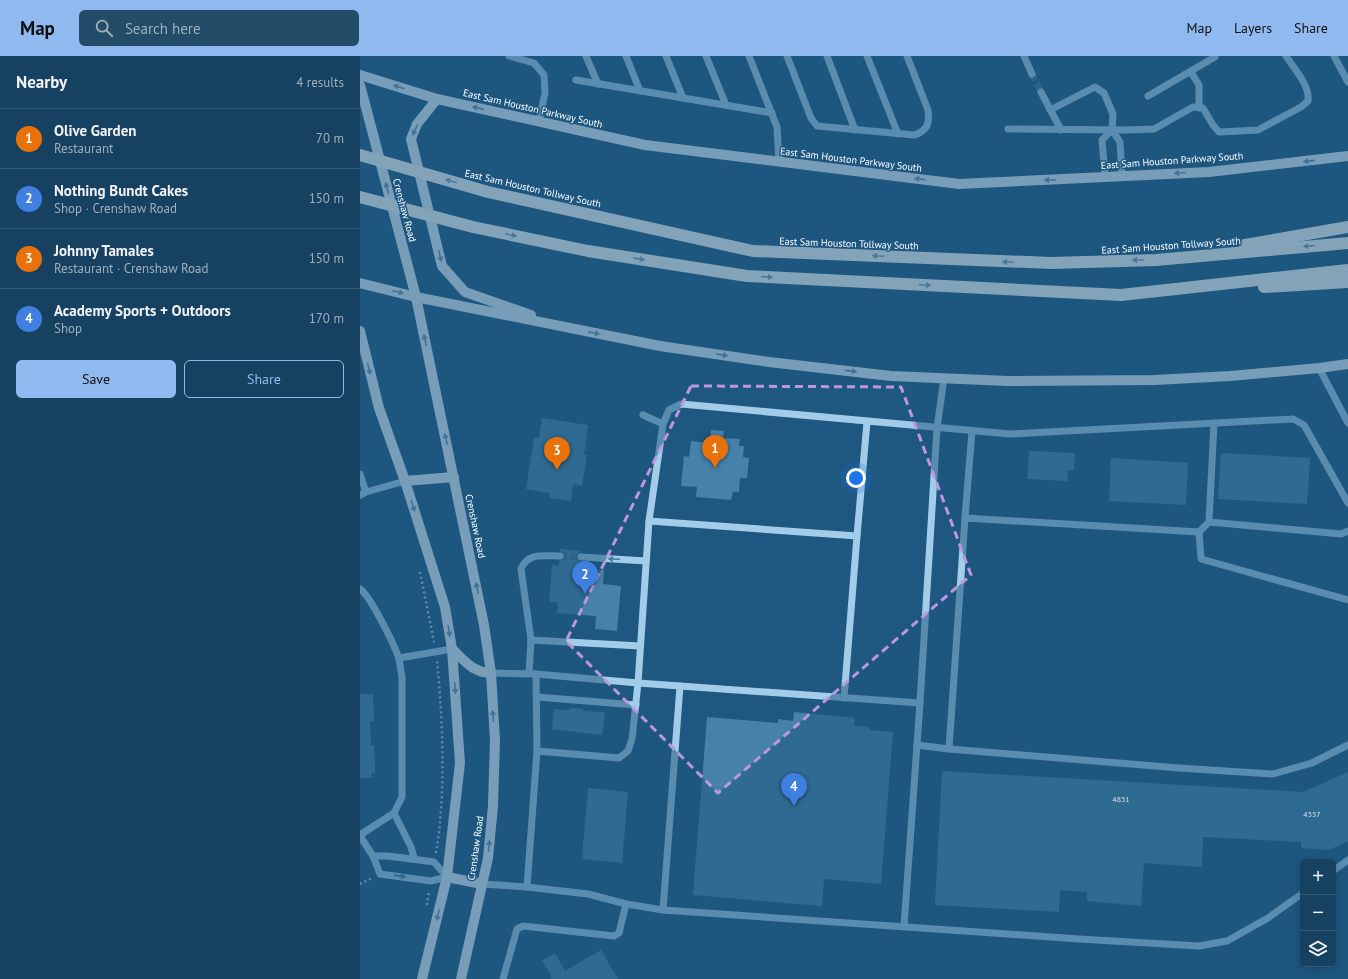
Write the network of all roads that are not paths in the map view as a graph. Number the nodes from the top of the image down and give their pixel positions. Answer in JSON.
{"nodes":[{"id":1,"x":509,"y":56,"type":"edge"},
{"id":2,"x":586,"y":56,"type":"edge"},
{"id":3,"x":626,"y":56,"type":"edge"},
{"id":4,"x":666,"y":56,"type":"edge"},
{"id":5,"x":706,"y":56,"type":"edge"},
{"id":6,"x":749,"y":56,"type":"edge"},
{"id":7,"x":787,"y":56,"type":"edge"},
{"id":8,"x":827,"y":56,"type":"edge"},
{"id":9,"x":867,"y":56,"type":"edge"},
{"id":10,"x":907,"y":56,"type":"edge"},
{"id":11,"x":1024,"y":56,"type":"edge"},
{"id":12,"x":1286,"y":56,"type":"edge"},
{"id":13,"x":1334,"y":56,"type":"edge"},
{"id":14,"x":1215,"y":57,"type":"dead end"},
{"id":15,"x":1191,"y":72,"type":"junction"},
{"id":16,"x":1032,"y":74,"type":"tunnel mouth"},
{"id":17,"x":360,"y":75,"type":"edge"},
{"id":18,"x":576,"y":80,"type":"dead end"},
{"id":19,"x":1348,"y":82,"type":"edge"},
{"id":20,"x":598,"y":84,"type":"junction"},
{"id":21,"x":360,"y":85,"type":"edge"},
{"id":22,"x":640,"y":91,"type":"junction"},
{"id":23,"x":1041,"y":92,"type":"tunnel mouth"},
{"id":24,"x":1148,"y":96,"type":"dead end"},
{"id":25,"x":437,"y":98,"type":"junction"},
{"id":26,"x":683,"y":98,"type":"junction"},
{"id":27,"x":726,"y":105,"type":"junction"},
{"id":28,"x":1199,"y":108,"type":"junction"},
{"id":29,"x":1050,"y":110,"type":"junction"},
{"id":30,"x":772,"y":113,"type":"junction"},
{"id":31,"x":539,"y":122,"type":"junction"},
{"id":32,"x":1008,"y":129,"type":"dead end"},
{"id":33,"x":855,"y":130,"type":"junction"},
{"id":34,"x":1060,"y":130,"type":"junction"},
{"id":35,"x":1112,"y":130,"type":"junction"},
{"id":36,"x":898,"y":134,"type":"junction"},
{"id":37,"x":360,"y":155,"type":"edge"},
{"id":38,"x":1348,"y":156,"type":"edge"},
{"id":39,"x":779,"y":162,"type":"junction"},
{"id":40,"x":1122,"y":176,"type":"junction"},
{"id":41,"x":1105,"y":177,"type":"junction"},
{"id":42,"x":360,"y":197,"type":"edge"},
{"id":43,"x":1348,"y":227,"type":"edge"},
{"id":44,"x":1348,"y":243,"type":"edge"},
{"id":45,"x":1156,"y":260,"type":"junction"},
{"id":46,"x":1348,"y":270,"type":"edge"},
{"id":47,"x":1348,"y":282,"type":"edge"},
{"id":48,"x":360,"y":283,"type":"edge"},
{"id":49,"x":1121,"y":295,"type":"junction"},
{"id":50,"x":416,"y":297,"type":"junction"},
{"id":51,"x":570,"y":328,"type":"junction"},
{"id":52,"x":360,"y":331,"type":"edge"},
{"id":53,"x":1348,"y":364,"type":"edge"},
{"id":54,"x":1319,"y":368,"type":"junction"},
{"id":55,"x":944,"y":378,"type":"junction"},
{"id":56,"x":643,"y":415,"type":"dead end"},
{"id":57,"x":867,"y":422,"type":"junction"},
{"id":58,"x":1214,"y":423,"type":"junction"},
{"id":59,"x":1348,"y":423,"type":"edge"},
{"id":60,"x":662,"y":424,"type":"junction"},
{"id":61,"x":937,"y":428,"type":"junction"},
{"id":62,"x":972,"y":431,"type":"junction"},
{"id":63,"x":360,"y":474,"type":"edge"},
{"id":64,"x":454,"y":477,"type":"junction"},
{"id":65,"x":405,"y":481,"type":"junction"},
{"id":66,"x":363,"y":494,"type":"edge"},
{"id":67,"x":1348,"y":503,"type":"edge"},
{"id":68,"x":965,"y":518,"type":"junction"},
{"id":69,"x":648,"y":521,"type":"junction"},
{"id":70,"x":1209,"y":522,"type":"junction"},
{"id":71,"x":1348,"y":531,"type":"edge"},
{"id":72,"x":1199,"y":532,"type":"junction"},
{"id":73,"x":857,"y":536,"type":"junction"},
{"id":74,"x":560,"y":556,"type":"tunnel mouth"},
{"id":75,"x":581,"y":557,"type":"tunnel mouth"},
{"id":76,"x":646,"y":561,"type":"junction"},
{"id":77,"x":360,"y":589,"type":"edge"},
{"id":78,"x":1348,"y":600,"type":"edge"},
{"id":79,"x":531,"y":640,"type":"junction"},
{"id":80,"x":640,"y":646,"type":"junction"},
{"id":81,"x":452,"y":649,"type":"junction"},
{"id":82,"x":398,"y":658,"type":"junction"},
{"id":83,"x":491,"y":673,"type":"junction"},
{"id":84,"x":533,"y":673,"type":"junction"},
{"id":85,"x":638,"y":683,"type":"junction"},
{"id":86,"x":680,"y":686,"type":"junction"},
{"id":87,"x":537,"y":697,"type":"junction"},
{"id":88,"x":844,"y":698,"type":"junction"},
{"id":89,"x":920,"y":703,"type":"junction"},
{"id":90,"x":636,"y":705,"type":"junction"},
{"id":91,"x":918,"y":745,"type":"junction"},
{"id":92,"x":1348,"y":745,"type":"edge"},
{"id":93,"x":949,"y":749,"type":"junction"},
{"id":94,"x":537,"y":751,"type":"junction"},
{"id":95,"x":394,"y":813,"type":"junction"},
{"id":96,"x":360,"y":835,"type":"edge"},
{"id":97,"x":373,"y":856,"type":"junction"},
{"id":98,"x":414,"y":858,"type":"junction"},
{"id":99,"x":1348,"y":860,"type":"edge"},
{"id":100,"x":1336,"y":869,"type":"edge"},
{"id":101,"x":447,"y":877,"type":"junction"},
{"id":102,"x":482,"y":884,"type":"junction"},
{"id":103,"x":527,"y":887,"type":"junction"},
{"id":104,"x":1300,"y":895,"type":"edge"},
{"id":105,"x":626,"y":904,"type":"junction"},
{"id":106,"x":663,"y":910,"type":"junction"},
{"id":107,"x":904,"y":926,"type":"junction"},
{"id":108,"x":422,"y":979,"type":"edge"},
{"id":109,"x":461,"y":979,"type":"edge"},
{"id":110,"x":503,"y":979,"type":"edge"}],
"edges":[{"from":1,"to":31,"type":"street"},
{"from":2,"to":20,"type":"street"},
{"from":3,"to":22,"type":"street"},
{"from":4,"to":26,"type":"street"},
{"from":5,"to":27,"type":"street"},
{"from":6,"to":30,"type":"street"},
{"from":7,"to":33,"type":"street"},
{"from":8,"to":33,"type":"street"},
{"from":9,"to":36,"type":"street"},
{"from":10,"to":36,"type":"street"},
{"from":11,"to":16,"type":"street"},
{"from":12,"to":28,"type":"street"},
{"from":13,"to":19,"type":"street"},
{"from":14,"to":15,"type":"street"},
{"from":15,"to":24,"type":"street"},
{"from":15,"to":28,"type":"street"},
{"from":25,"to":17,"type":"main road","name":"East Sam Houston Parkway South","one_way":true},
{"from":18,"to":20,"type":"street"},
{"from":20,"to":22,"type":"street"},
{"from":50,"to":21,"type":"main road","name":"Crenshaw Road","one_way":true},
{"from":22,"to":26,"type":"street"},
{"from":23,"to":29,"type":"street"},
{"from":31,"to":25,"type":"main road","name":"East Sam Houston Parkway South","one_way":true},
{"from":25,"to":51,"type":"main road","one_way":true},
{"from":26,"to":27,"type":"street"},
{"from":27,"to":30,"type":"street"},
{"from":28,"to":35,"type":"street"},
{"from":29,"to":34,"type":"street"},
{"from":29,"to":35,"type":"street"},
{"from":30,"to":39,"type":"street"},
{"from":31,"to":39,"type":"main road","name":"East Sam Houston Parkway South"},
{"from":32,"to":34,"type":"street"},
{"from":33,"to":36,"type":"street"},
{"from":34,"to":35,"type":"street"},
{"from":35,"to":40,"type":"street"},
{"from":35,"to":41,"type":"street"},
{"from":45,"to":37,"type":"highway","name":"East Sam Houston Tollway South","one_way":true},
{"from":38,"to":40,"type":"main road","name":"East Sam Houston Parkway South","one_way":true},
{"from":41,"to":39,"type":"main road","name":"East Sam Houston Parkway South","one_way":true},
{"from":40,"to":41,"type":"main road","name":"East Sam Houston Parkway South"},
{"from":42,"to":49,"type":"highway","one_way":true},
{"from":43,"to":45,"type":"highway"},
{"from":44,"to":45,"type":"highway","name":"East Sam Houston Tollway South","one_way":true},
{"from":46,"to":49,"type":"highway"},
{"from":47,"to":49,"type":"highway"},
{"from":48,"to":50,"type":"main road","one_way":true},
{"from":50,"to":51,"type":"main road"},
{"from":64,"to":50,"type":"main road","name":"Crenshaw Road","one_way":true},
{"from":51,"to":55,"type":"main road","one_way":true},
{"from":52,"to":65,"type":"main road","one_way":true},
{"from":53,"to":54,"type":"main road"},
{"from":54,"to":55,"type":"main road"},
{"from":54,"to":59,"type":"street"},
{"from":55,"to":61,"type":"street"},
{"from":56,"to":60,"type":"street"},
{"from":57,"to":60,"type":"street"},
{"from":57,"to":61,"type":"street"},
{"from":57,"to":73,"type":"street"},
{"from":58,"to":62,"type":"street"},
{"from":58,"to":67,"type":"street"},
{"from":58,"to":70,"type":"street"},
{"from":60,"to":69,"type":"street"},
{"from":61,"to":62,"type":"street"},
{"from":61,"to":89,"type":"street"},
{"from":62,"to":68,"type":"street"},
{"from":63,"to":66,"type":"street"},
{"from":64,"to":65,"type":"main road"},
{"from":83,"to":64,"type":"main road","name":"Crenshaw Road","one_way":true},
{"from":65,"to":66,"type":"street"},
{"from":65,"to":81,"type":"main road","one_way":true},
{"from":68,"to":72,"type":"street"},
{"from":68,"to":93,"type":"street"},
{"from":69,"to":73,"type":"street"},
{"from":69,"to":76,"type":"street"},
{"from":70,"to":71,"type":"street"},
{"from":70,"to":72,"type":"street"},
{"from":72,"to":78,"type":"street"},
{"from":73,"to":88,"type":"street"},
{"from":74,"to":79,"type":"street"},
{"from":76,"to":75,"type":"street","one_way":true},
{"from":76,"to":80,"type":"street"},
{"from":77,"to":82,"type":"street"},
{"from":79,"to":80,"type":"street"},
{"from":79,"to":84,"type":"street"},
{"from":80,"to":85,"type":"street"},
{"from":81,"to":82,"type":"street"},
{"from":81,"to":83,"type":"main road"},
{"from":81,"to":101,"type":"main road","one_way":true},
{"from":82,"to":95,"type":"street"},
{"from":83,"to":84,"type":"street"},
{"from":102,"to":83,"type":"main road","name":"Crenshaw Road","one_way":true},
{"from":84,"to":85,"type":"street"},
{"from":84,"to":87,"type":"street"},
{"from":85,"to":86,"type":"street"},
{"from":85,"to":90,"type":"street"},
{"from":86,"to":88,"type":"street"},
{"from":86,"to":106,"type":"street"},
{"from":87,"to":90,"type":"street"},
{"from":87,"to":94,"type":"street"},
{"from":88,"to":89,"type":"street"},
{"from":89,"to":91,"type":"street"},
{"from":90,"to":94,"type":"street"},
{"from":91,"to":93,"type":"street"},
{"from":91,"to":107,"type":"street"},
{"from":92,"to":93,"type":"street"},
{"from":94,"to":103,"type":"street"},
{"from":95,"to":96,"type":"street"},
{"from":95,"to":98,"type":"street"},
{"from":96,"to":97,"type":"street"},
{"from":97,"to":98,"type":"street"},
{"from":97,"to":101,"type":"street","one_way":true},
{"from":98,"to":101,"type":"street"},
{"from":99,"to":100,"type":"street"},
{"from":101,"to":102,"type":"main road"},
{"from":101,"to":108,"type":"main road","one_way":true},
{"from":102,"to":103,"type":"street"},
{"from":102,"to":109,"type":"main road","name":"Crenshaw Road"},
{"from":103,"to":105,"type":"street"},
{"from":104,"to":107,"type":"street"},
{"from":105,"to":106,"type":"street"},
{"from":105,"to":110,"type":"street"},
{"from":106,"to":107,"type":"street"}]}
